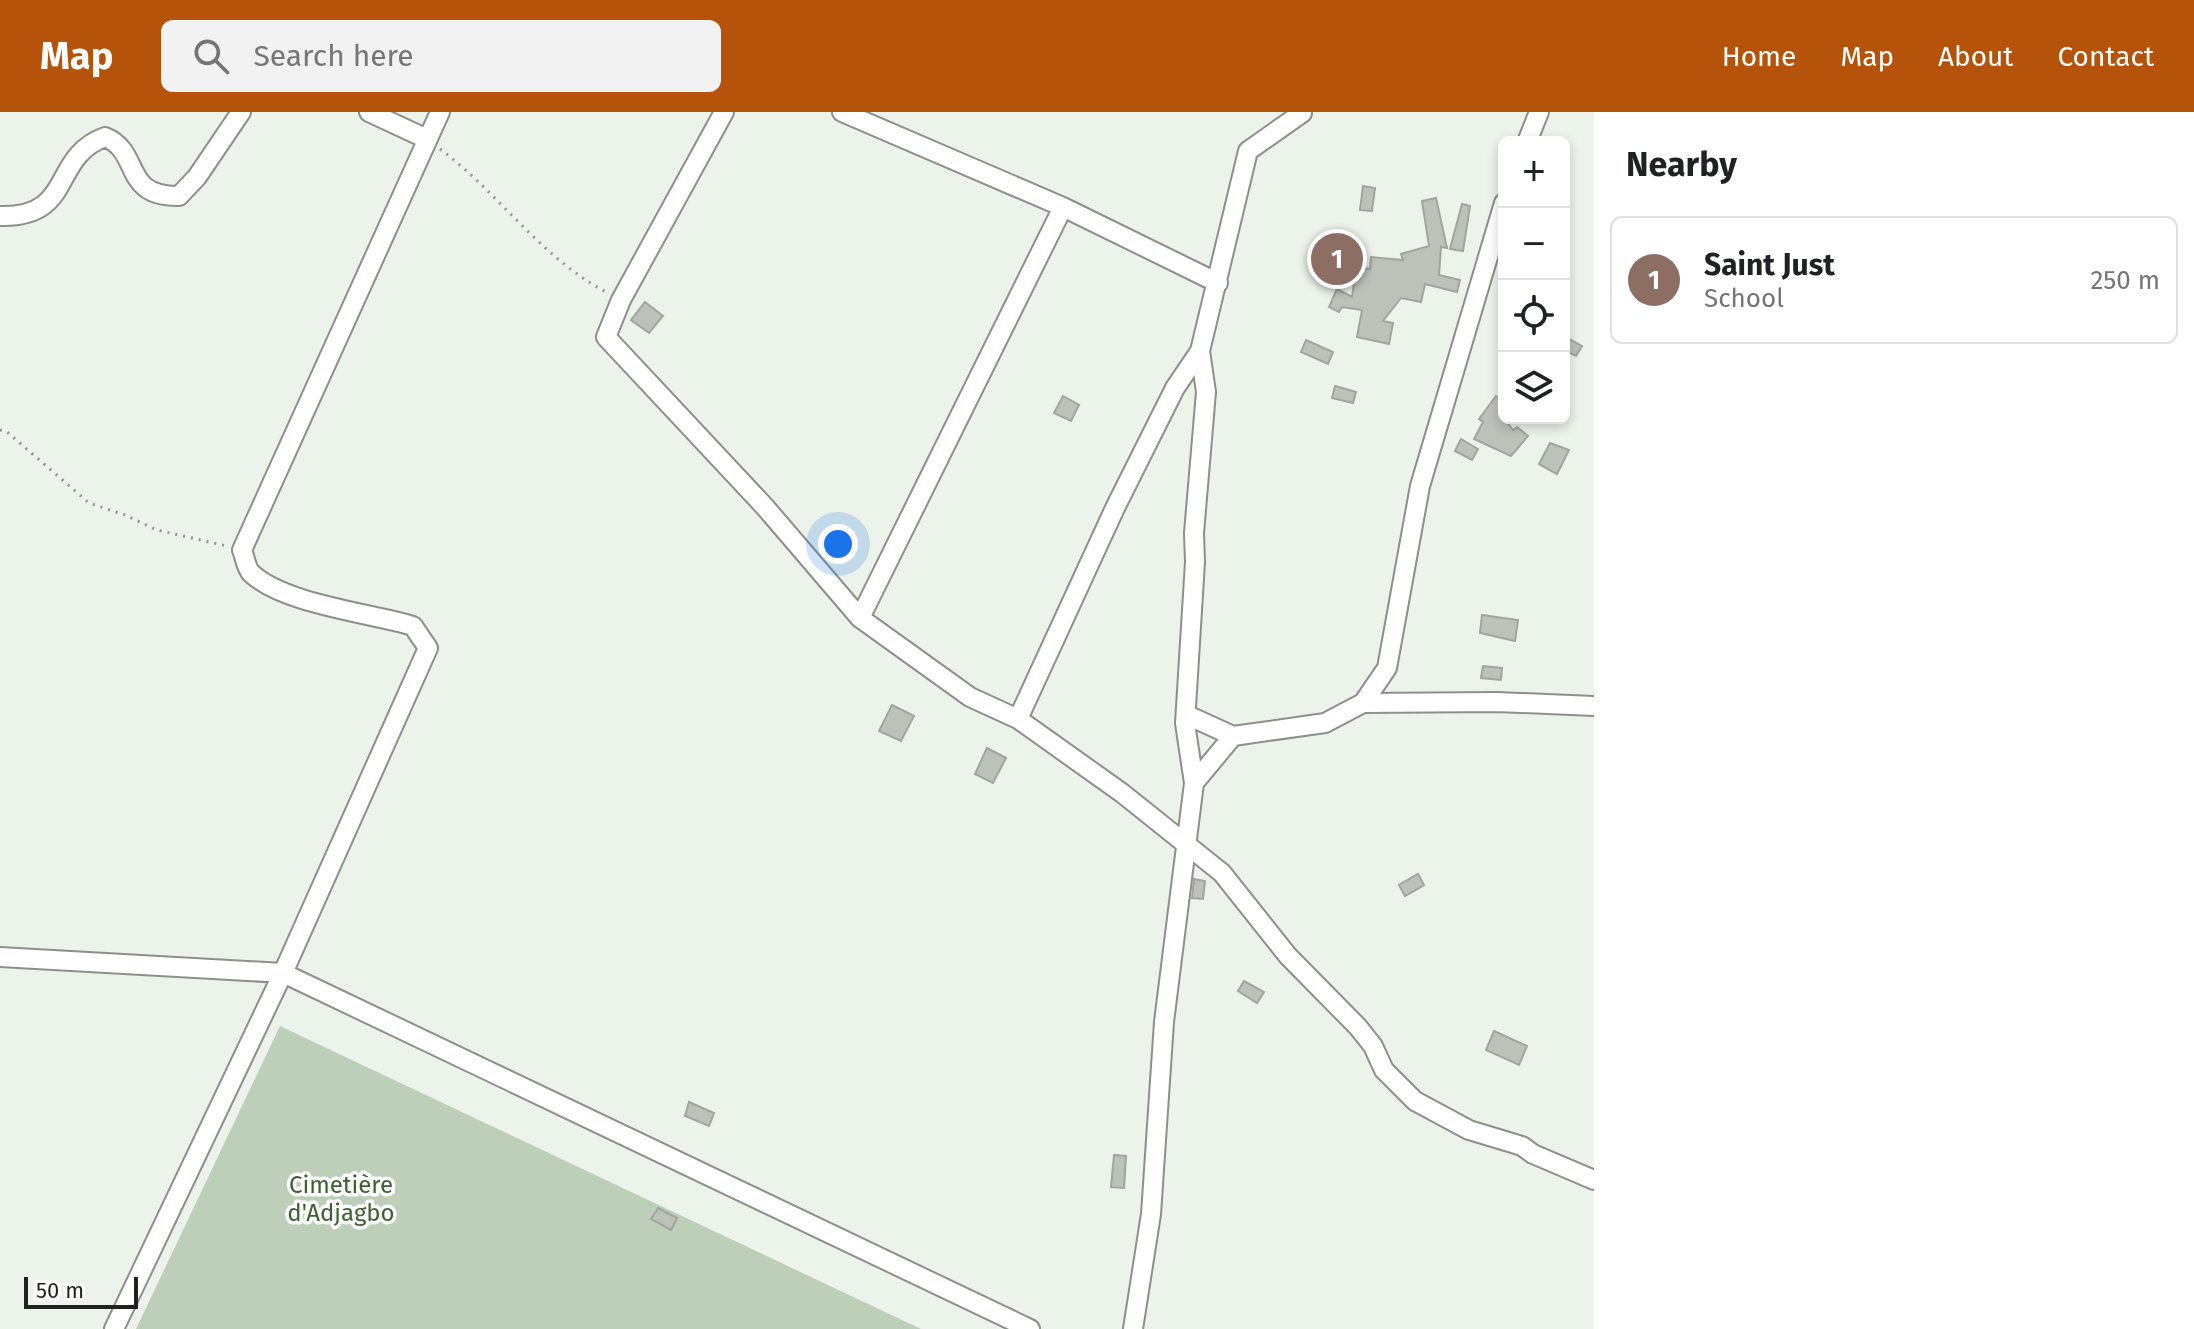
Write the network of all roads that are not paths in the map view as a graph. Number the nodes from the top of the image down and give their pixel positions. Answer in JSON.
{"nodes":[{"id":1,"x":241,"y":112,"type":"edge"},
{"id":2,"x":369,"y":112,"type":"edge"},
{"id":3,"x":440,"y":112,"type":"edge"},
{"id":4,"x":724,"y":112,"type":"edge"},
{"id":5,"x":842,"y":112,"type":"edge"},
{"id":6,"x":1539,"y":112,"type":"edge"},
{"id":7,"x":1302,"y":113,"type":"edge"},
{"id":8,"x":1529,"y":136,"type":"edge"},
{"id":9,"x":427,"y":139,"type":"junction"},
{"id":10,"x":1063,"y":207,"type":"junction"},
{"id":11,"x":1503,"y":208,"type":"edge"},
{"id":12,"x":0,"y":216,"type":"edge"},
{"id":13,"x":1218,"y":283,"type":"junction"},
{"id":14,"x":1200,"y":351,"type":"junction"},
{"id":15,"x":860,"y":618,"type":"junction"},
{"id":16,"x":1363,"y":703,"type":"junction"},
{"id":17,"x":1594,"y":706,"type":"edge"},
{"id":18,"x":1187,"y":715,"type":"junction"},
{"id":19,"x":1018,"y":719,"type":"junction"},
{"id":20,"x":1233,"y":736,"type":"junction"},
{"id":21,"x":1194,"y":783,"type":"junction"},
{"id":22,"x":1184,"y":845,"type":"junction"},
{"id":23,"x":0,"y":957,"type":"edge"},
{"id":24,"x":283,"y":973,"type":"junction"},
{"id":25,"x":1594,"y":1180,"type":"edge"},
{"id":26,"x":114,"y":1329,"type":"edge"},
{"id":27,"x":1030,"y":1329,"type":"edge"},
{"id":28,"x":1133,"y":1329,"type":"edge"}],
"edges":[{"from":1,"to":12,"type":"street"},
{"from":2,"to":9,"type":"street"},
{"from":3,"to":9,"type":"street"},
{"from":4,"to":15,"type":"street"},
{"from":5,"to":10,"type":"street"},
{"from":6,"to":8,"type":"street"},
{"from":7,"to":13,"type":"street"},
{"from":9,"to":24,"type":"street"},
{"from":10,"to":13,"type":"street"},
{"from":10,"to":15,"type":"street"},
{"from":11,"to":16,"type":"street"},
{"from":13,"to":14,"type":"street"},
{"from":14,"to":18,"type":"street"},
{"from":14,"to":19,"type":"street"},
{"from":15,"to":19,"type":"street"},
{"from":16,"to":17,"type":"street"},
{"from":16,"to":20,"type":"street"},
{"from":18,"to":20,"type":"street"},
{"from":18,"to":21,"type":"street"},
{"from":19,"to":22,"type":"street"},
{"from":20,"to":21,"type":"street"},
{"from":21,"to":22,"type":"street"},
{"from":22,"to":25,"type":"street"},
{"from":22,"to":28,"type":"street"},
{"from":23,"to":24,"type":"street"},
{"from":24,"to":26,"type":"street"},
{"from":24,"to":27,"type":"street"}]}
